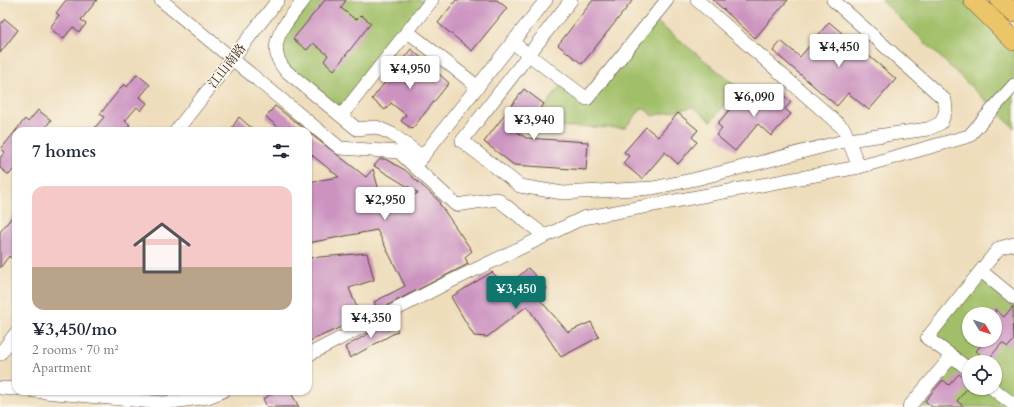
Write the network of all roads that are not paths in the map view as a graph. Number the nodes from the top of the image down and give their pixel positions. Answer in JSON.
{"nodes":[{"id":1,"x":160,"y":0,"type":"edge"},
{"id":2,"x":278,"y":0,"type":"edge"},
{"id":3,"x":304,"y":0,"type":"edge"},
{"id":4,"x":432,"y":0,"type":"edge"},
{"id":5,"x":546,"y":0,"type":"edge"},
{"id":6,"x":571,"y":0,"type":"edge"},
{"id":7,"x":667,"y":0,"type":"edge"},
{"id":8,"x":697,"y":0,"type":"edge"},
{"id":9,"x":833,"y":0,"type":"edge"},
{"id":10,"x":973,"y":0,"type":"edge"},
{"id":11,"x":979,"y":0,"type":"edge"},
{"id":12,"x":1000,"y":0,"type":"edge"},
{"id":13,"x":1014,"y":13,"type":"edge"},
{"id":14,"x":407,"y":32,"type":"junction"},
{"id":15,"x":1014,"y":32,"type":"edge"},
{"id":16,"x":1014,"y":41,"type":"edge"},
{"id":17,"x":512,"y":42,"type":"junction"},
{"id":18,"x":528,"y":54,"type":"junction"},
{"id":19,"x":233,"y":59,"type":"junction"},
{"id":20,"x":1014,"y":85,"type":"edge"},
{"id":21,"x":478,"y":87,"type":"junction"},
{"id":22,"x":341,"y":116,"type":"junction"},
{"id":23,"x":179,"y":127,"type":"edge"},
{"id":24,"x":848,"y":140,"type":"junction"},
{"id":25,"x":419,"y":162,"type":"junction"},
{"id":26,"x":859,"y":167,"type":"junction"},
{"id":27,"x":545,"y":236,"type":"junction"},
{"id":28,"x":1014,"y":244,"type":"edge"},
{"id":29,"x":981,"y":271,"type":"junction"},
{"id":30,"x":1014,"y":298,"type":"edge"},
{"id":31,"x":12,"y":338,"type":"edge"},
{"id":32,"x":312,"y":353,"type":"edge"},
{"id":33,"x":0,"y":354,"type":"edge"},
{"id":34,"x":952,"y":356,"type":"junction"},
{"id":35,"x":962,"y":364,"type":"edge"},
{"id":36,"x":0,"y":388,"type":"edge"},
{"id":37,"x":12,"y":389,"type":"edge"},
{"id":38,"x":77,"y":395,"type":"edge"},
{"id":39,"x":213,"y":395,"type":"edge"},
{"id":40,"x":1001,"y":395,"type":"edge"},
{"id":41,"x":1014,"y":405,"type":"edge"},
{"id":42,"x":909,"y":407,"type":"edge"}],
"edges":[{"from":1,"to":19,"type":"street"},
{"from":2,"to":19,"type":"street","name":"江山南路"},
{"from":3,"to":22,"type":"street"},
{"from":4,"to":14,"type":"street"},
{"from":5,"to":17,"type":"street"},
{"from":6,"to":18,"type":"street"},
{"from":7,"to":18,"type":"street"},
{"from":8,"to":24,"type":"street"},
{"from":9,"to":24,"type":"street"},
{"from":10,"to":16,"type":"highway"},
{"from":11,"to":15,"type":"highway"},
{"from":12,"to":13,"type":"highway"},
{"from":14,"to":21,"type":"street"},
{"from":14,"to":22,"type":"street"},
{"from":17,"to":18,"type":"street"},
{"from":17,"to":21,"type":"street"},
{"from":18,"to":24,"type":"street"},
{"from":19,"to":23,"type":"street","name":"江山南路"},
{"from":19,"to":25,"type":"street"},
{"from":20,"to":26,"type":"street"},
{"from":21,"to":25,"type":"street"},
{"from":22,"to":25,"type":"street"},
{"from":24,"to":26,"type":"street"},
{"from":25,"to":27,"type":"street"},
{"from":26,"to":27,"type":"street"},
{"from":27,"to":32,"type":"street"},
{"from":28,"to":29,"type":"street"},
{"from":29,"to":30,"type":"street"},
{"from":29,"to":34,"type":"street"},
{"from":31,"to":33,"type":"street"},
{"from":34,"to":35,"type":"street"},
{"from":34,"to":42,"type":"street"},
{"from":36,"to":37,"type":"street"},
{"from":38,"to":39,"type":"street"},
{"from":40,"to":41,"type":"street"}]}
